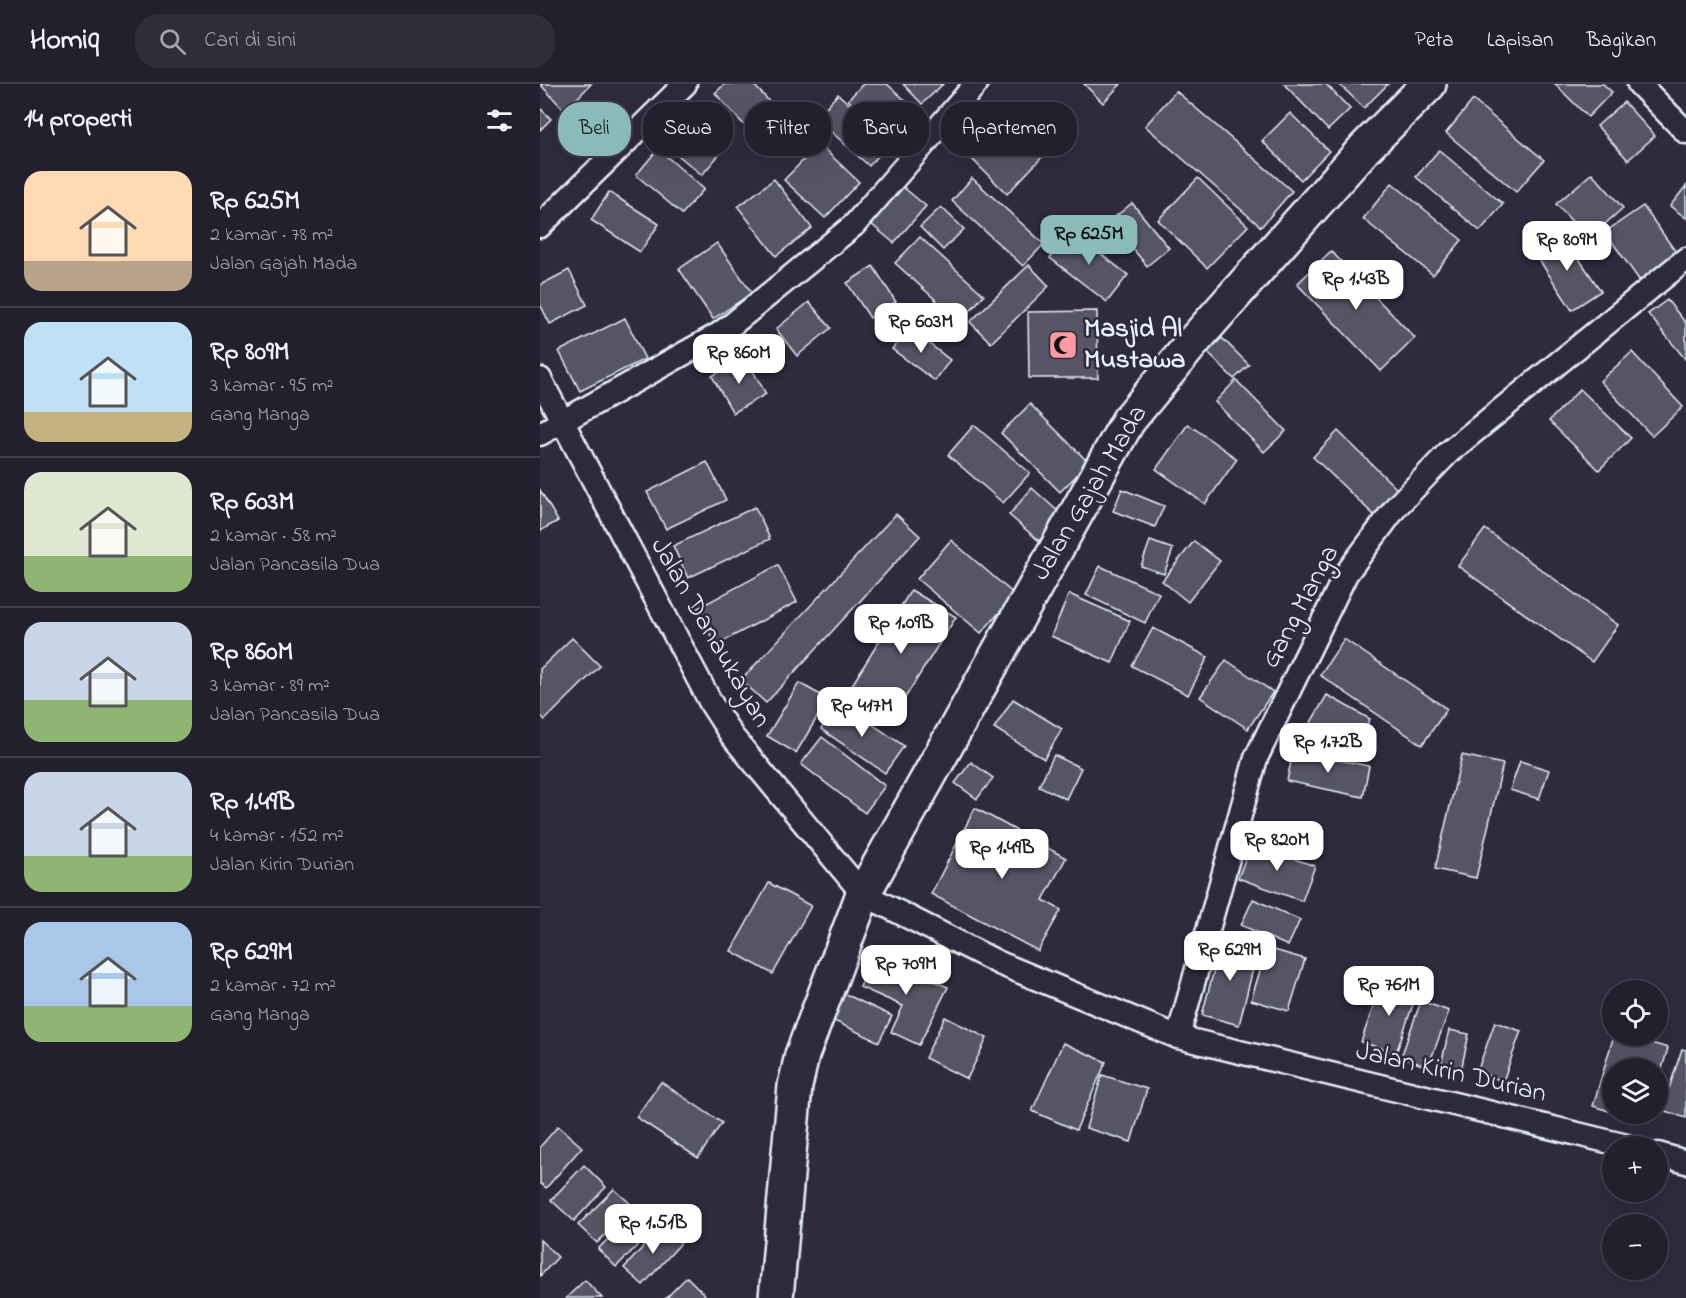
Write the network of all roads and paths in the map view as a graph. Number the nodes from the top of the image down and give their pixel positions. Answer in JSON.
{"nodes":[{"id":1,"x":686,"y":84,"type":"edge"},
{"id":2,"x":976,"y":84,"type":"edge"},
{"id":3,"x":1429,"y":84,"type":"edge"},
{"id":4,"x":1639,"y":84,"type":"edge"},
{"id":5,"x":1686,"y":132,"type":"edge"},
{"id":6,"x":540,"y":226,"type":"edge"},
{"id":7,"x":1686,"y":259,"type":"edge"},
{"id":8,"x":540,"y":379,"type":"edge"},
{"id":9,"x":561,"y":422,"type":"junction"},
{"id":10,"x":540,"y":434,"type":"edge"},
{"id":11,"x":863,"y":894,"type":"junction"},
{"id":12,"x":1179,"y":1037,"type":"junction"},
{"id":13,"x":1602,"y":1140,"type":"edge"},
{"id":14,"x":1668,"y":1157,"type":"edge"},
{"id":15,"x":1686,"y":1162,"type":"edge"},
{"id":16,"x":776,"y":1298,"type":"edge"}],
"edges":[{"from":1,"to":6,"type":"street"},
{"from":2,"to":9,"type":"street"},
{"from":3,"to":11,"type":"main road","name":"Jalan Gajah Mada"},
{"from":4,"to":5,"type":"street"},
{"from":7,"to":12,"type":"street","name":"Gang Manga"},
{"from":8,"to":9,"type":"street","name":"Jalan Danaukayan"},
{"from":9,"to":10,"type":"street"},
{"from":9,"to":11,"type":"street","name":"Jalan Danaukayan"},
{"from":11,"to":12,"type":"street","name":"Jalan Kirin Durian"},
{"from":11,"to":16,"type":"main road","name":"Jalan Gajah Mada"},
{"from":12,"to":13,"type":"street","name":"Jalan Kirin Durian"},
{"from":14,"to":15,"type":"street"}]}
